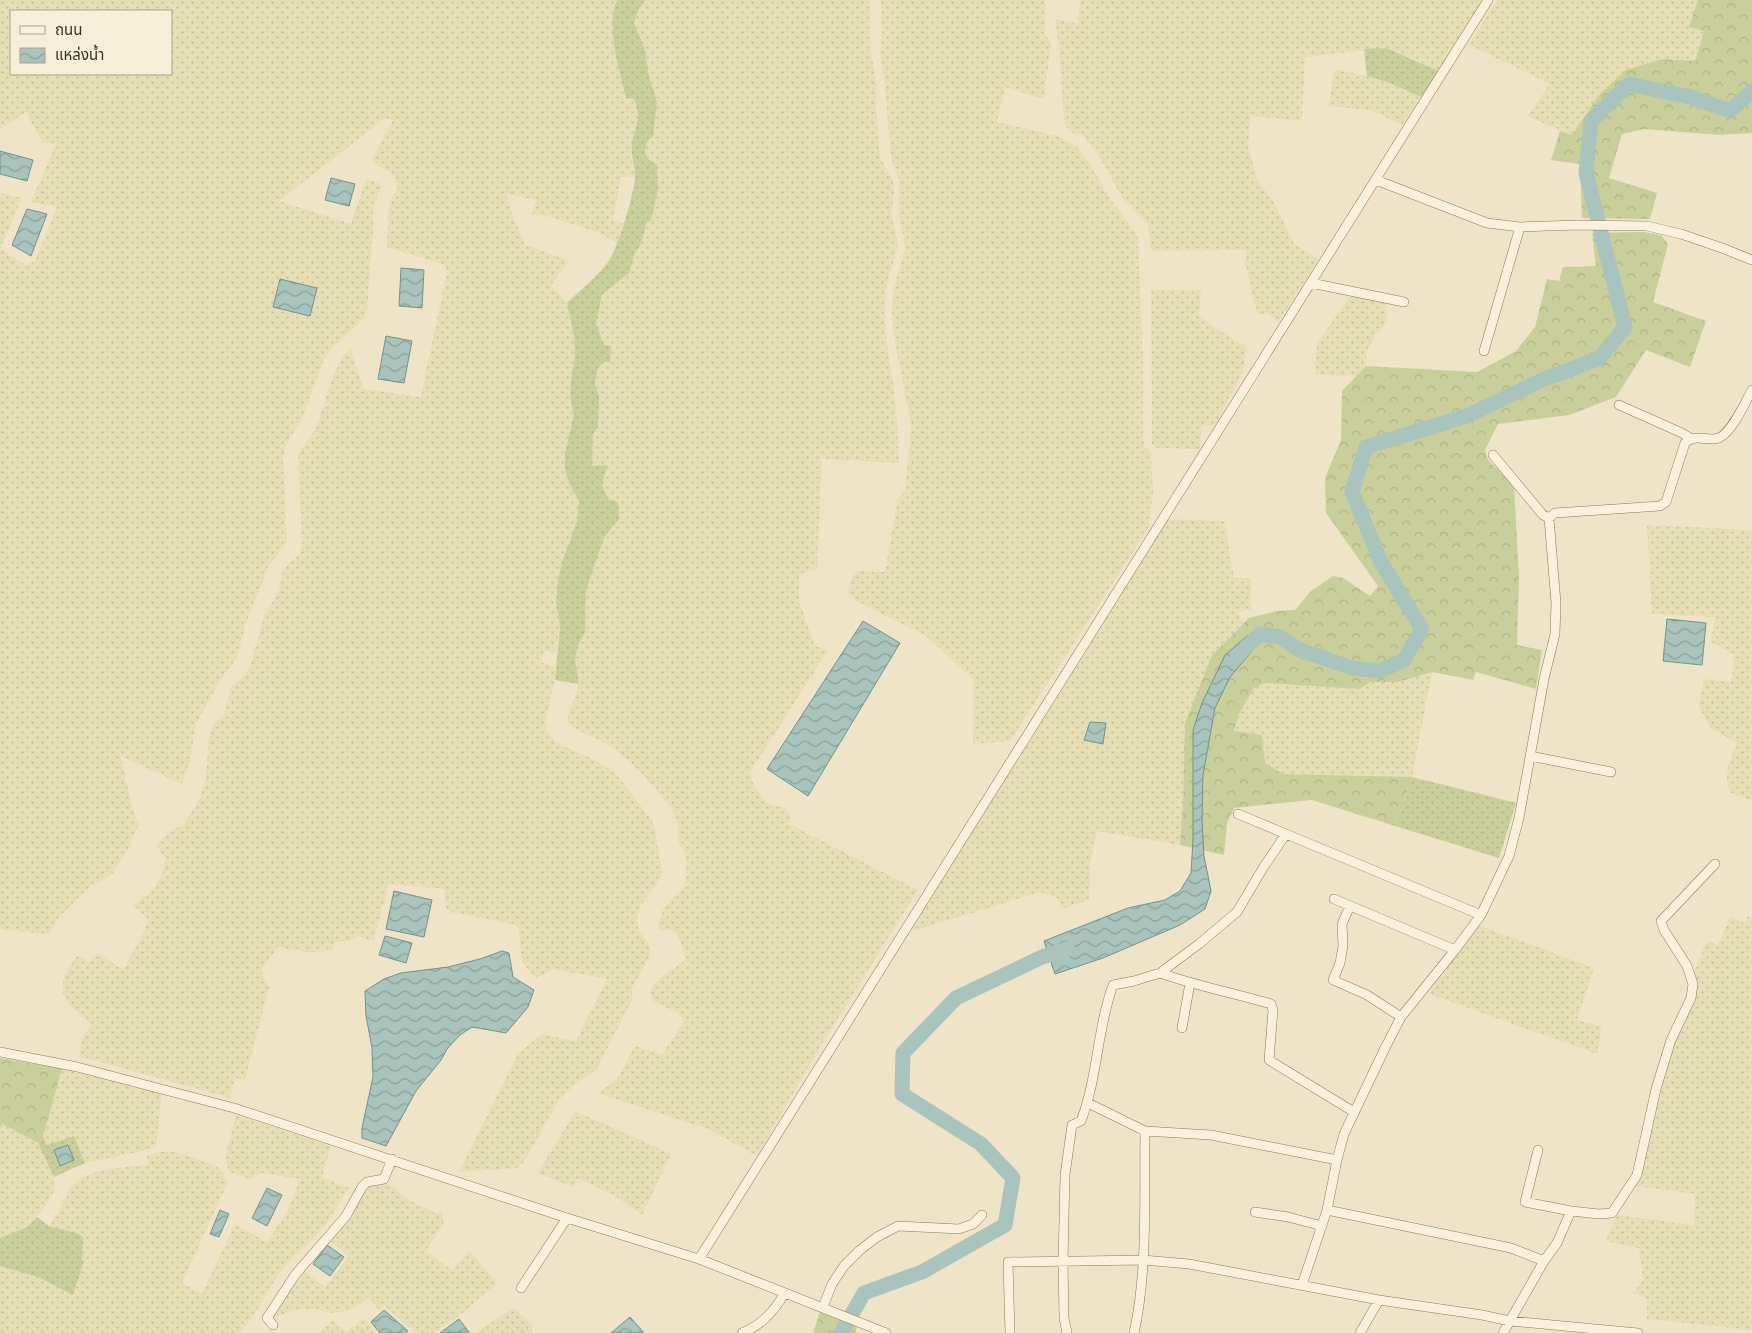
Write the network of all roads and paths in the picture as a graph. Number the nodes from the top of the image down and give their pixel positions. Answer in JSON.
{"nodes":[{"id":1,"x":1488,"y":0,"type":"edge"},
{"id":2,"x":1376,"y":180,"type":"junction"},
{"id":3,"x":1520,"y":227,"type":"junction"},
{"id":4,"x":1752,"y":260,"type":"edge"},
{"id":5,"x":1311,"y":283,"type":"junction"},
{"id":6,"x":1404,"y":302,"type":"dead end"},
{"id":7,"x":1484,"y":351,"type":"dead end"},
{"id":8,"x":1752,"y":390,"type":"edge"},
{"id":9,"x":1619,"y":405,"type":"dead end"},
{"id":10,"x":1690,"y":438,"type":"junction"},
{"id":11,"x":1493,"y":455,"type":"dead end"},
{"id":12,"x":1549,"y":518,"type":"junction"},
{"id":13,"x":1530,"y":756,"type":"junction"},
{"id":14,"x":1611,"y":772,"type":"dead end"},
{"id":15,"x":1238,"y":814,"type":"dead end"},
{"id":16,"x":1286,"y":834,"type":"junction"},
{"id":17,"x":1714,"y":864,"type":"dead end"},
{"id":18,"x":1334,"y":899,"type":"dead end"},
{"id":19,"x":1350,"y":906,"type":"junction"},
{"id":20,"x":1481,"y":915,"type":"junction"},
{"id":21,"x":1455,"y":950,"type":"junction"},
{"id":22,"x":1160,"y":973,"type":"junction"},
{"id":23,"x":1190,"y":983,"type":"junction"},
{"id":24,"x":1401,"y":1017,"type":"junction"},
{"id":25,"x":1182,"y":1028,"type":"dead end"},
{"id":26,"x":0,"y":1052,"type":"edge"},
{"id":27,"x":1088,"y":1103,"type":"junction"},
{"id":28,"x":1354,"y":1112,"type":"junction"},
{"id":29,"x":1145,"y":1131,"type":"junction"},
{"id":30,"x":1538,"y":1150,"type":"dead end"},
{"id":31,"x":392,"y":1160,"type":"junction"},
{"id":32,"x":1337,"y":1160,"type":"junction"},
{"id":33,"x":1327,"y":1210,"type":"junction"},
{"id":34,"x":1571,"y":1211,"type":"junction"},
{"id":35,"x":1255,"y":1212,"type":"dead end"},
{"id":36,"x":982,"y":1215,"type":"dead end"},
{"id":37,"x":567,"y":1218,"type":"junction"},
{"id":38,"x":1322,"y":1226,"type":"junction"},
{"id":39,"x":699,"y":1260,"type":"junction"},
{"id":40,"x":1143,"y":1260,"type":"junction"},
{"id":41,"x":1544,"y":1260,"type":"junction"},
{"id":42,"x":1063,"y":1262,"type":"junction"},
{"id":43,"x":1302,"y":1285,"type":"junction"},
{"id":44,"x":522,"y":1288,"type":"dead end"},
{"id":45,"x":785,"y":1293,"type":"junction"},
{"id":46,"x":1379,"y":1300,"type":"junction"},
{"id":47,"x":823,"y":1307,"type":"junction"},
{"id":48,"x":1510,"y":1321,"type":"junction"},
{"id":49,"x":273,"y":1325,"type":"dead end"},
{"id":50,"x":742,"y":1333,"type":"edge"},
{"id":51,"x":886,"y":1333,"type":"edge"},
{"id":52,"x":1010,"y":1333,"type":"edge"},
{"id":53,"x":1067,"y":1333,"type":"edge"},
{"id":54,"x":1134,"y":1333,"type":"edge"},
{"id":55,"x":1360,"y":1333,"type":"edge"},
{"id":56,"x":1503,"y":1333,"type":"edge"},
{"id":57,"x":1638,"y":1333,"type":"edge"}],
"edges":[{"from":1,"to":2,"type":"street"},
{"from":2,"to":3,"type":"street"},
{"from":2,"to":5,"type":"street"},
{"from":3,"to":4,"type":"street"},
{"from":3,"to":7,"type":"street"},
{"from":5,"to":6,"type":"street"},
{"from":5,"to":39,"type":"street"},
{"from":8,"to":10,"type":"street"},
{"from":9,"to":10,"type":"street"},
{"from":10,"to":12,"type":"street"},
{"from":11,"to":12,"type":"street"},
{"from":12,"to":13,"type":"street"},
{"from":13,"to":14,"type":"street"},
{"from":13,"to":20,"type":"street"},
{"from":15,"to":16,"type":"street"},
{"from":16,"to":20,"type":"street"},
{"from":16,"to":22,"type":"street"},
{"from":17,"to":34,"type":"street"},
{"from":18,"to":19,"type":"street"},
{"from":19,"to":21,"type":"street"},
{"from":19,"to":24,"type":"street"},
{"from":20,"to":21,"type":"street"},
{"from":21,"to":24,"type":"street"},
{"from":22,"to":23,"type":"street"},
{"from":22,"to":27,"type":"street"},
{"from":23,"to":25,"type":"street"},
{"from":23,"to":28,"type":"street"},
{"from":24,"to":28,"type":"street"},
{"from":26,"to":31,"type":"street"},
{"from":27,"to":29,"type":"street"},
{"from":27,"to":42,"type":"street"},
{"from":28,"to":32,"type":"street"},
{"from":29,"to":32,"type":"street"},
{"from":29,"to":40,"type":"street"},
{"from":30,"to":34,"type":"street"},
{"from":31,"to":37,"type":"street"},
{"from":31,"to":49,"type":"street"},
{"from":32,"to":33,"type":"street"},
{"from":33,"to":38,"type":"street"},
{"from":33,"to":41,"type":"street"},
{"from":34,"to":41,"type":"street"},
{"from":35,"to":38,"type":"street"},
{"from":36,"to":47,"type":"street"},
{"from":37,"to":39,"type":"street"},
{"from":37,"to":44,"type":"street"},
{"from":38,"to":43,"type":"street"},
{"from":39,"to":45,"type":"street"},
{"from":40,"to":42,"type":"street"},
{"from":40,"to":43,"type":"street"},
{"from":40,"to":54,"type":"street"},
{"from":41,"to":48,"type":"street"},
{"from":42,"to":52,"type":"street"},
{"from":42,"to":53,"type":"street"},
{"from":43,"to":46,"type":"street"},
{"from":45,"to":47,"type":"street"},
{"from":45,"to":50,"type":"street"},
{"from":46,"to":48,"type":"street"},
{"from":46,"to":55,"type":"street"},
{"from":47,"to":51,"type":"street"},
{"from":48,"to":56,"type":"street"},
{"from":48,"to":57,"type":"street"}]}
